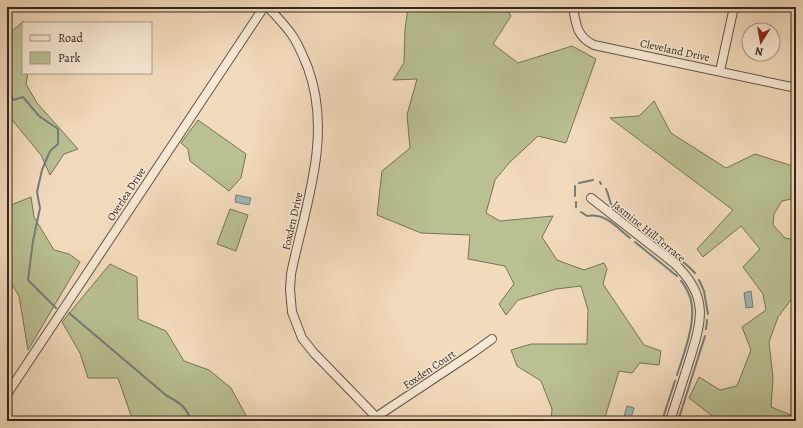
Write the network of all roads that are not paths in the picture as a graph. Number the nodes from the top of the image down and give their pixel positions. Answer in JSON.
{"nodes":[{"id":1,"x":264,"y":7,"type":"edge"},
{"id":2,"x":268,"y":7,"type":"edge"},
{"id":3,"x":574,"y":7,"type":"edge"},
{"id":4,"x":734,"y":7,"type":"edge"},
{"id":5,"x":720,"y":71,"type":"junction"},
{"id":6,"x":796,"y":88,"type":"edge"},
{"id":7,"x":591,"y":198,"type":"dead end"},
{"id":8,"x":492,"y":339,"type":"dead end"},
{"id":9,"x":7,"y":394,"type":"edge"},
{"id":10,"x":378,"y":419,"type":"edge"},
{"id":11,"x":670,"y":421,"type":"edge"}],
"edges":[{"from":1,"to":9,"type":"street","name":"Overlea Drive"},
{"from":2,"to":10,"type":"street","name":"Foxden Drive"},
{"from":3,"to":5,"type":"street","name":"Cleveland Drive"},
{"from":4,"to":5,"type":"street"},
{"from":5,"to":6,"type":"street","name":"Cleveland Drive"},
{"from":7,"to":11,"type":"street","name":"Jasmine Hill Terrace"},
{"from":8,"to":10,"type":"street","name":"Foxden Court"}]}
